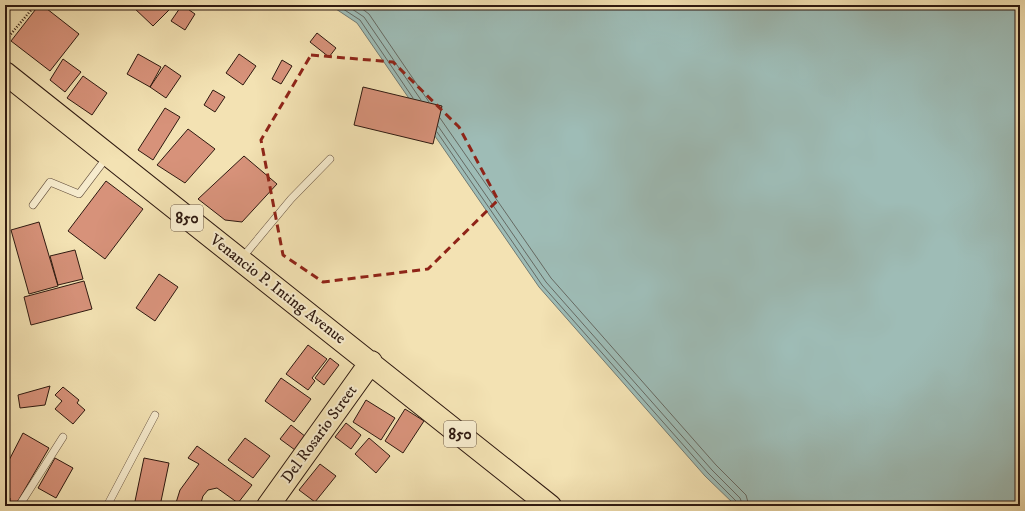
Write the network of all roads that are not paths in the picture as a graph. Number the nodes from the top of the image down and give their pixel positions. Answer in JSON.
{"nodes":[{"id":1,"x":5,"y":73,"type":"edge"},
{"id":2,"x":109,"y":156,"type":"junction"},
{"id":3,"x":330,"y":159,"type":"dead end"},
{"id":4,"x":33,"y":206,"type":"dead end"},
{"id":5,"x":240,"y":259,"type":"junction"},
{"id":6,"x":371,"y":362,"type":"junction"},
{"id":7,"x":155,"y":415,"type":"dead end"},
{"id":8,"x":63,"y":437,"type":"dead end"},
{"id":9,"x":19,"y":506,"type":"edge"},
{"id":10,"x":107,"y":506,"type":"edge"},
{"id":11,"x":268,"y":506,"type":"edge"},
{"id":12,"x":550,"y":506,"type":"edge"}],
"edges":[{"from":1,"to":2,"type":"main road","name":"Venancio P. Inting Avenue","number":"850"},
{"from":2,"to":4,"type":"lane"},
{"from":2,"to":5,"type":"main road","name":"Venancio P. Inting Avenue","number":"850"},
{"from":3,"to":5,"type":"lane"},
{"from":5,"to":6,"type":"main road","name":"Venancio P. Inting Avenue","number":"850"},
{"from":6,"to":11,"type":"main road","name":"Del Rosario Street"},
{"from":6,"to":12,"type":"main road","name":"Venancio P. Inting Avenue","number":"850"},
{"from":7,"to":10,"type":"lane"},
{"from":8,"to":9,"type":"lane"}]}
